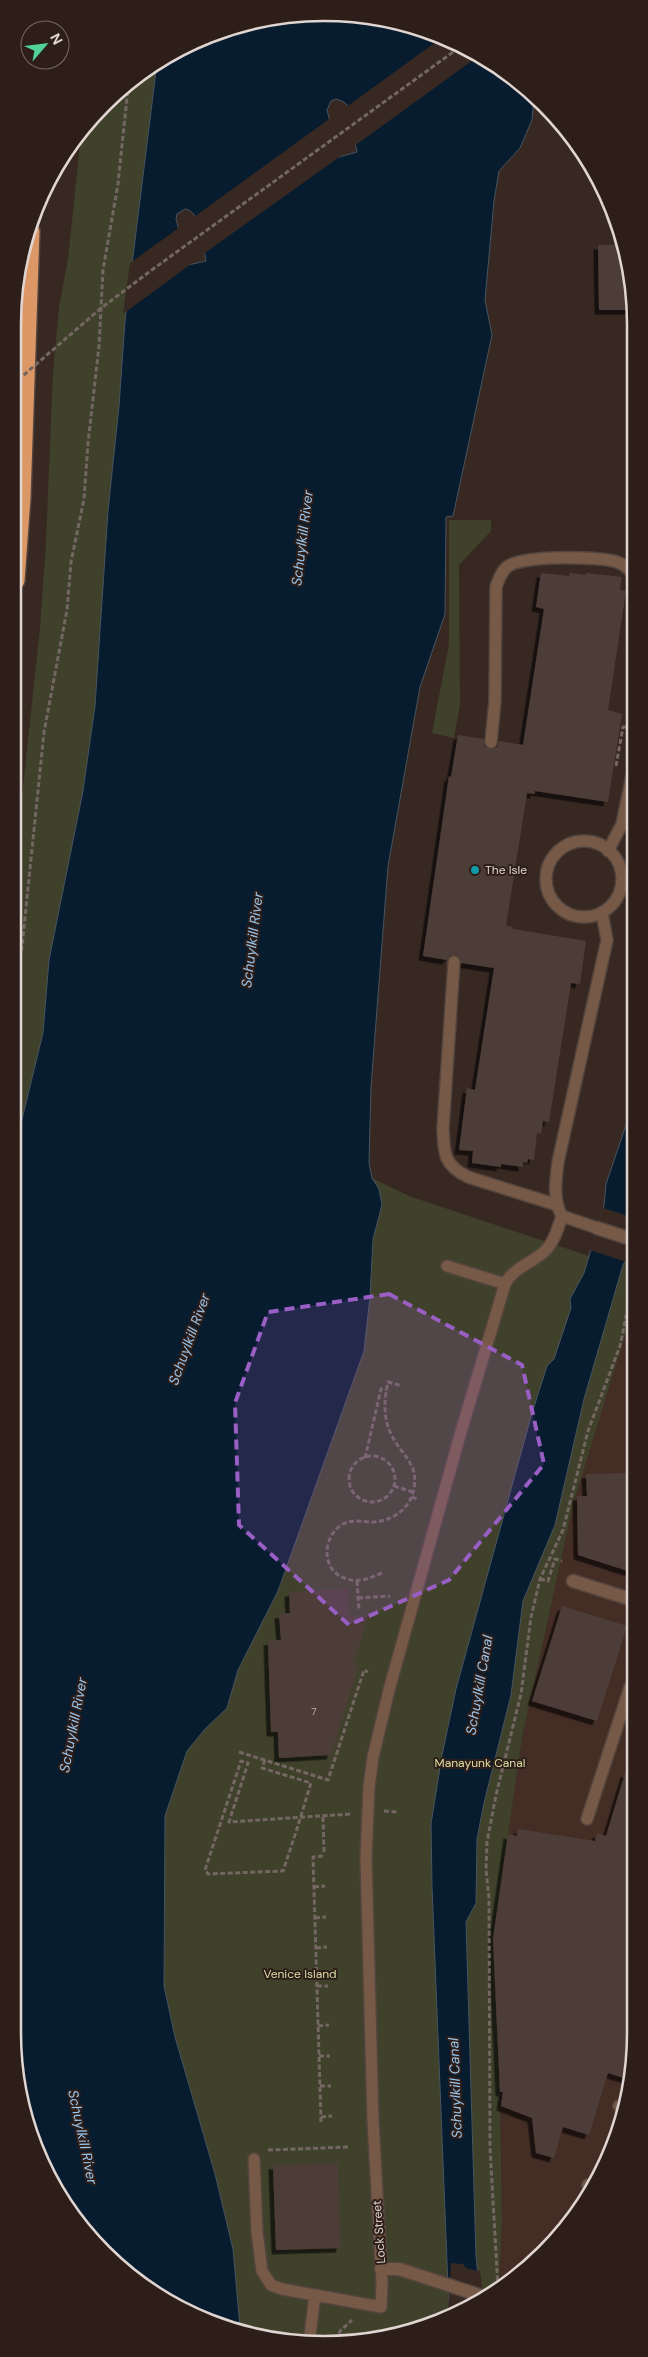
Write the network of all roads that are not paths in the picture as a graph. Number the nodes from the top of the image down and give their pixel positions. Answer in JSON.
{"nodes":[{"id":1,"x":31,"y":248,"type":"edge"},
{"id":2,"x":21,"y":526,"type":"edge"},
{"id":3,"x":627,"y":567,"type":"edge"},
{"id":4,"x":491,"y":742,"type":"dead end"},
{"id":5,"x":627,"y":800,"type":"edge"},
{"id":6,"x":608,"y":851,"type":"junction"},
{"id":7,"x":602,"y":913,"type":"junction"},
{"id":8,"x":454,"y":962,"type":"dead end"},
{"id":9,"x":560,"y":1211,"type":"junction"},
{"id":10,"x":597,"y":1228,"type":"joint"},
{"id":11,"x":627,"y":1238,"type":"edge"},
{"id":12,"x":447,"y":1266,"type":"dead end"},
{"id":13,"x":504,"y":1284,"type":"junction"},
{"id":14,"x":573,"y":1581,"type":"dead end"},
{"id":15,"x":627,"y":1598,"type":"edge"},
{"id":16,"x":627,"y":1696,"type":"edge"},
{"id":17,"x":587,"y":1819,"type":"dead end"},
{"id":18,"x":254,"y":2158,"type":"dead end"},
{"id":19,"x":380,"y":2269,"type":"junction"},
{"id":20,"x":476,"y":2294,"type":"edge"},
{"id":21,"x":315,"y":2295,"type":"junction"},
{"id":22,"x":310,"y":2335,"type":"edge"}],
"edges":[{"from":1,"to":2,"type":"highway"},
{"from":3,"to":4,"type":"lane"},
{"from":5,"to":6,"type":"lane"},
{"from":6,"to":7,"type":"lane"},
{"from":6,"to":7,"type":"lane"},
{"from":7,"to":9,"type":"lane"},
{"from":8,"to":9,"type":"lane"},
{"from":9,"to":10,"type":"lane"},
{"from":9,"to":13,"type":"lane"},
{"from":10,"to":11,"type":"street"},
{"from":12,"to":13,"type":"lane"},
{"from":13,"to":19,"type":"lane","name":"Lock Street"},
{"from":14,"to":15,"type":"street"},
{"from":16,"to":17,"type":"lane"},
{"from":18,"to":21,"type":"lane"},
{"from":19,"to":20,"type":"street","name":"Lock Street"},
{"from":19,"to":21,"type":"lane"},
{"from":21,"to":22,"type":"lane"}]}
